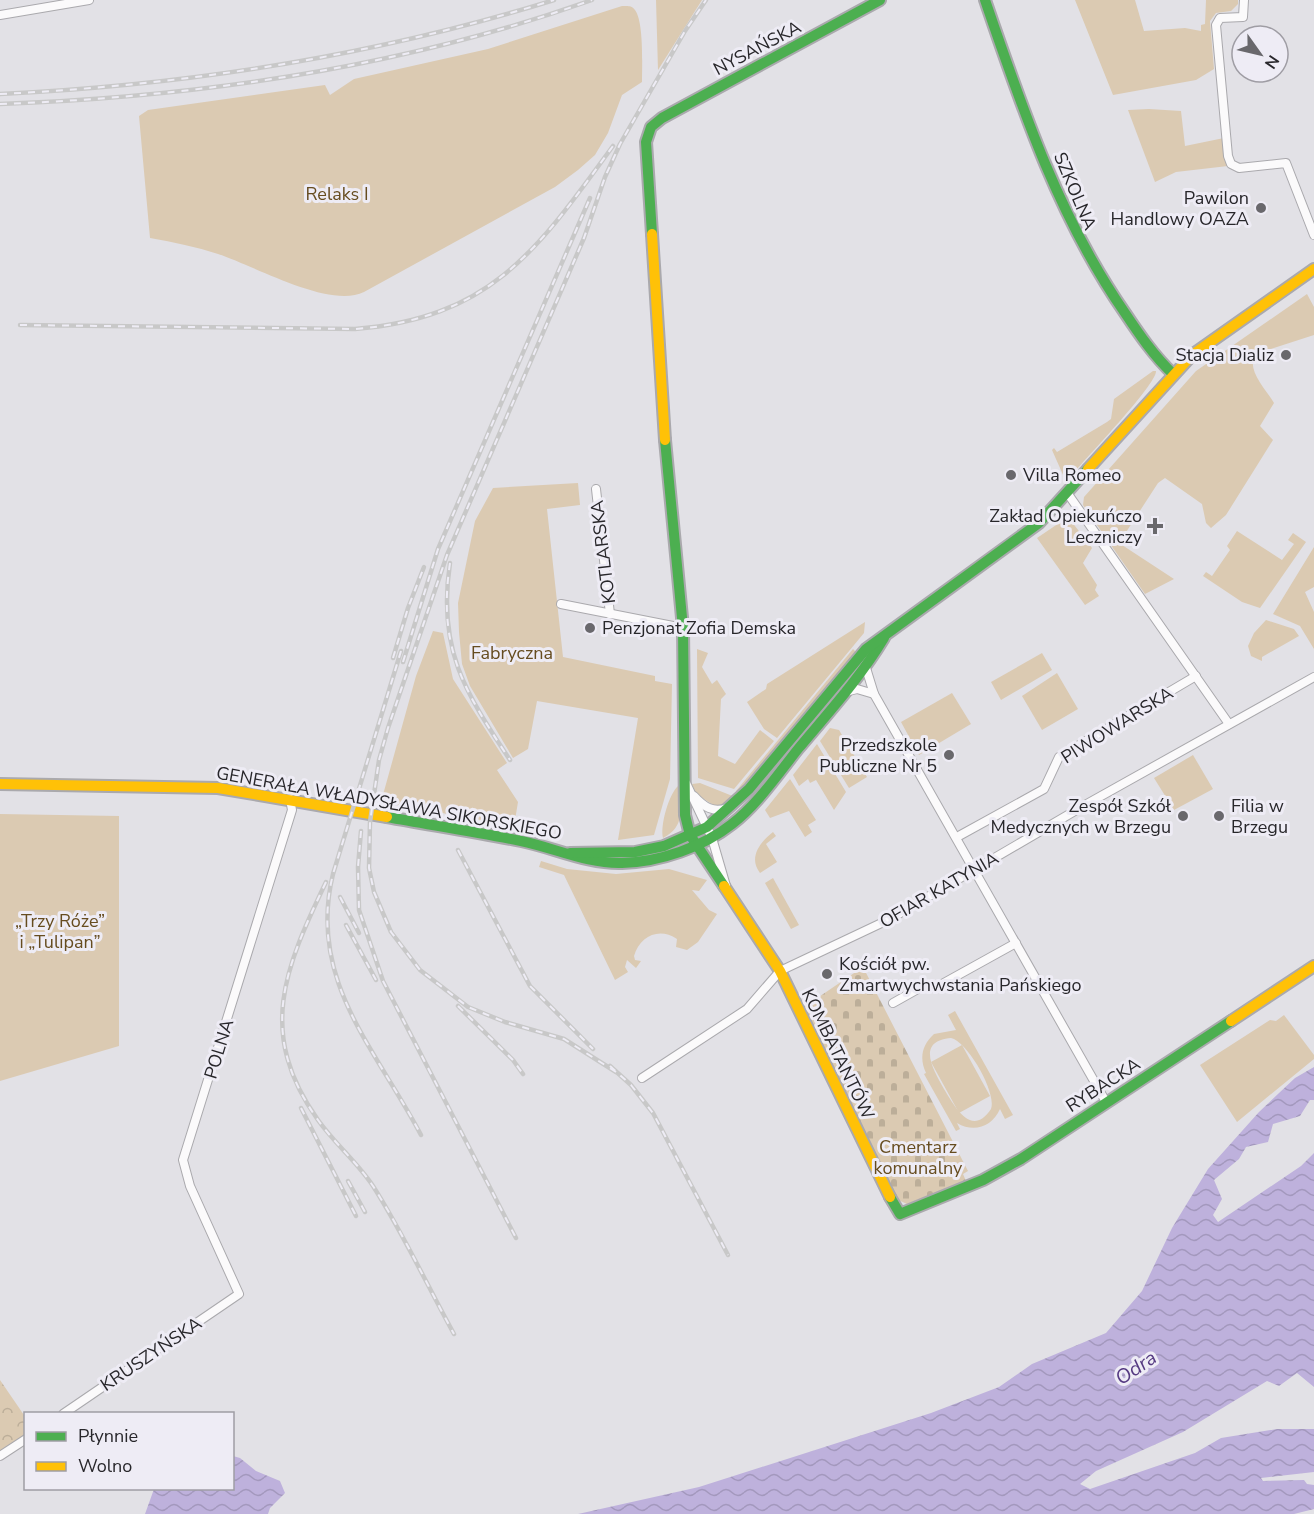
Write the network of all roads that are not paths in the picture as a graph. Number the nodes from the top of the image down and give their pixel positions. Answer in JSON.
{"nodes":[{"id":1,"x":90,"y":0,"type":"edge"},
{"id":2,"x":880,"y":0,"type":"edge"},
{"id":3,"x":985,"y":0,"type":"edge"},
{"id":4,"x":1244,"y":0,"type":"edge"},
{"id":5,"x":0,"y":15,"type":"edge"},
{"id":6,"x":1314,"y":235,"type":"edge"},
{"id":7,"x":1314,"y":269,"type":"edge"},
{"id":8,"x":1173,"y":374,"type":"junction"},
{"id":9,"x":596,"y":489,"type":"dead end"},
{"id":10,"x":1068,"y":494,"type":"junction"},
{"id":11,"x":561,"y":604,"type":"dead end"},
{"id":12,"x":610,"y":614,"type":"junction"},
{"id":13,"x":683,"y":628,"type":"junction"},
{"id":14,"x":884,"y":638,"type":"junction"},
{"id":15,"x":866,"y":668,"type":"junction"},
{"id":16,"x":1196,"y":676,"type":"junction"},
{"id":17,"x":1314,"y":677,"type":"edge"},
{"id":18,"x":845,"y":692,"type":"junction"},
{"id":19,"x":874,"y":694,"type":"junction"},
{"id":20,"x":1228,"y":724,"type":"junction"},
{"id":21,"x":0,"y":784,"type":"edge"},
{"id":22,"x":688,"y":787,"type":"junction"},
{"id":23,"x":290,"y":799,"type":"junction"},
{"id":24,"x":735,"y":805,"type":"junction"},
{"id":25,"x":707,"y":827,"type":"junction"},
{"id":26,"x":690,"y":835,"type":"junction"},
{"id":27,"x":957,"y":837,"type":"junction"},
{"id":28,"x":712,"y":838,"type":"junction"},
{"id":29,"x":696,"y":846,"type":"junction"},
{"id":30,"x":575,"y":852,"type":"junction"},
{"id":31,"x":975,"y":870,"type":"junction"},
{"id":32,"x":727,"y":887,"type":"junction"},
{"id":33,"x":1016,"y":943,"type":"junction"},
{"id":34,"x":1314,"y":966,"type":"edge"},
{"id":35,"x":780,"y":971,"type":"junction"},
{"id":36,"x":893,"y":1003,"type":"dead end"},
{"id":37,"x":642,"y":1078,"type":"dead end"},
{"id":38,"x":1106,"y":1102,"type":"junction"},
{"id":39,"x":900,"y":1214,"type":"joint"},
{"id":40,"x":239,"y":1294,"type":"joint"},
{"id":41,"x":64,"y":1412,"type":"edge"},
{"id":42,"x":24,"y":1440,"type":"edge"},
{"id":43,"x":0,"y":1456,"type":"edge"}],
"edges":[{"from":1,"to":5,"type":"street"},
{"from":2,"to":13,"type":"street","name":"NYSAŃSKA"},
{"from":3,"to":8,"type":"street","name":"SZKOLNA"},
{"from":4,"to":6,"type":"street"},
{"from":7,"to":8,"type":"street"},
{"from":8,"to":10,"type":"street"},
{"from":9,"to":12,"type":"street","name":"KOTLARSKA"},
{"from":10,"to":14,"type":"street"},
{"from":10,"to":16,"type":"street"},
{"from":11,"to":12,"type":"street"},
{"from":12,"to":13,"type":"street"},
{"from":13,"to":22,"type":"street"},
{"from":14,"to":15,"type":"street","name":"GENERAŁA WŁADYSŁAWA SIKORSKIEGO"},
{"from":14,"to":24,"type":"street","name":"GENERAŁA WŁADYSŁAWA SIKORSKIEGO"},
{"from":15,"to":18,"type":"street","name":"GENERAŁA WŁADYSŁAWA SIKORSKIEGO"},
{"from":15,"to":19,"type":"street"},
{"from":16,"to":20,"type":"street"},
{"from":16,"to":27,"type":"street","name":"PIWOWARSKA"},
{"from":17,"to":20,"type":"street","name":"OFIAR KATYNIA"},
{"from":18,"to":19,"type":"street"},
{"from":18,"to":28,"type":"street","name":"GENERAŁA WŁADYSŁAWA SIKORSKIEGO"},
{"from":19,"to":27,"type":"street"},
{"from":20,"to":31,"type":"street","name":"OFIAR KATYNIA"},
{"from":21,"to":23,"type":"street","name":"GENERAŁA WŁADYSŁAWA SIKORSKIEGO"},
{"from":22,"to":24,"type":"street"},
{"from":22,"to":25,"type":"street"},
{"from":22,"to":26,"type":"street"},
{"from":23,"to":30,"type":"street","name":"GENERAŁA WŁADYSŁAWA SIKORSKIEGO"},
{"from":23,"to":40,"type":"street","name":"POLNA"},
{"from":24,"to":25,"type":"street","name":"GENERAŁA WŁADYSŁAWA SIKORSKIEGO"},
{"from":25,"to":26,"type":"street","name":"GENERAŁA WŁADYSŁAWA SIKORSKIEGO"},
{"from":25,"to":28,"type":"street"},
{"from":26,"to":29,"type":"street","name":"KOMBATANTÓW"},
{"from":26,"to":30,"type":"street","name":"GENERAŁA WŁADYSŁAWA SIKORSKIEGO"},
{"from":27,"to":31,"type":"street"},
{"from":28,"to":29,"type":"street","name":"GENERAŁA WŁADYSŁAWA SIKORSKIEGO"},
{"from":28,"to":32,"type":"street"},
{"from":29,"to":30,"type":"street","name":"GENERAŁA WŁADYSŁAWA SIKORSKIEGO"},
{"from":29,"to":32,"type":"street","name":"KOMBATANTÓW"},
{"from":31,"to":33,"type":"street"},
{"from":31,"to":35,"type":"street","name":"OFIAR KATYNIA"},
{"from":32,"to":35,"type":"street","name":"KOMBATANTÓW"},
{"from":33,"to":36,"type":"street"},
{"from":33,"to":38,"type":"street"},
{"from":34,"to":38,"type":"street","name":"RYBACKA"},
{"from":35,"to":37,"type":"street"},
{"from":35,"to":39,"type":"street","name":"KOMBATANTÓW"},
{"from":38,"to":39,"type":"street","name":"RYBACKA"},
{"from":40,"to":41,"type":"street","name":"KRUSZYŃSKA"},
{"from":42,"to":43,"type":"street"}]}
